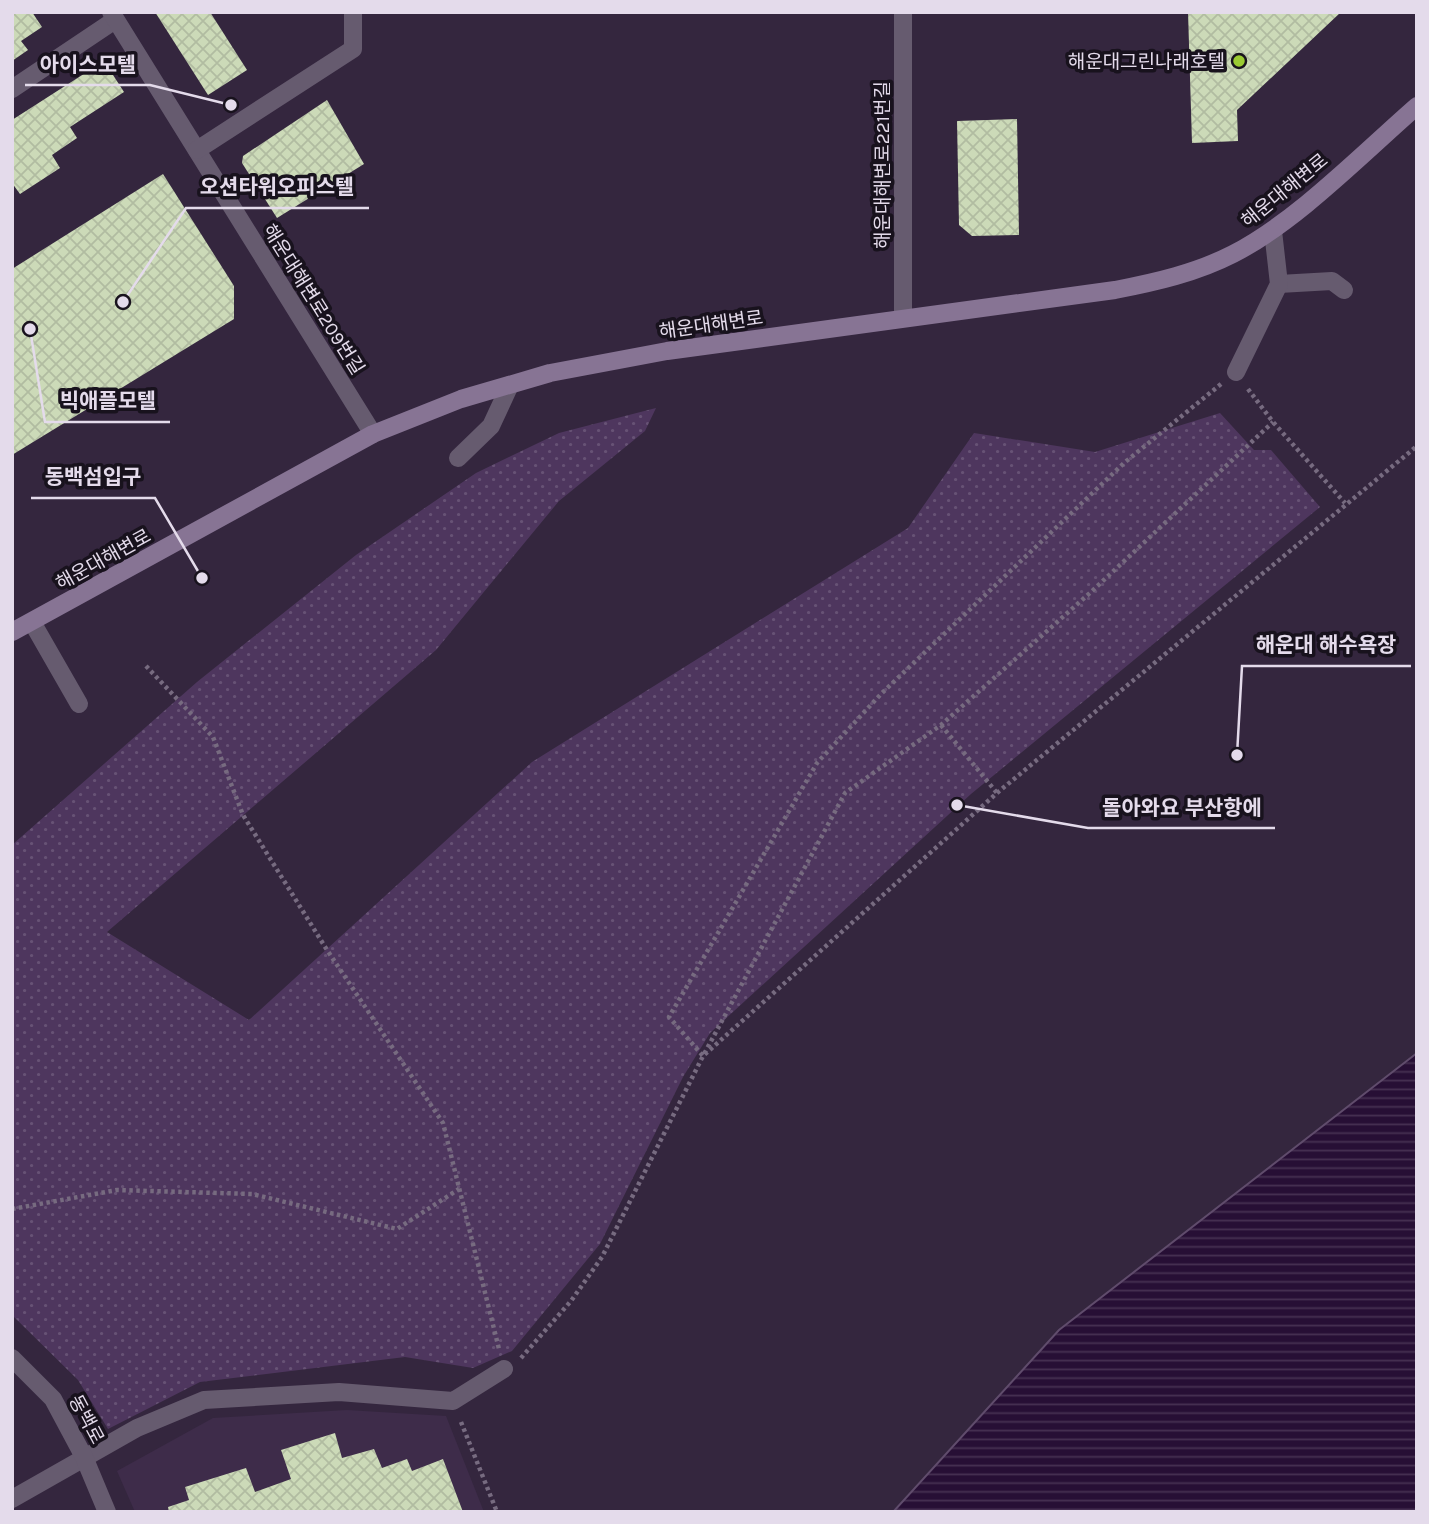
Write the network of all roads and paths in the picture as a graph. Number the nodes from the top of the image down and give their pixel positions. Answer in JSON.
{"nodes":[{"id":1,"x":353,"y":12,"type":"edge"},
{"id":2,"x":903,"y":12,"type":"edge"},
{"id":3,"x":113,"y":16,"type":"edge"},
{"id":4,"x":12,"y":89,"type":"edge"},
{"id":5,"x":1417,"y":106,"type":"edge"},
{"id":6,"x":197,"y":150,"type":"junction"},
{"id":7,"x":1273,"y":230,"type":"junction"},
{"id":8,"x":1279,"y":284,"type":"junction"},
{"id":9,"x":1345,"y":290,"type":"dead end"},
{"id":10,"x":903,"y":318,"type":"junction"},
{"id":11,"x":1236,"y":372,"type":"junction"},
{"id":12,"x":510,"y":385,"type":"junction"},
{"id":13,"x":1273,"y":422,"type":"junction"},
{"id":14,"x":373,"y":434,"type":"junction"},
{"id":15,"x":1417,"y":446,"type":"edge"},
{"id":16,"x":458,"y":458,"type":"dead end"},
{"id":17,"x":1345,"y":503,"type":"junction"},
{"id":18,"x":32,"y":622,"type":"junction"},
{"id":19,"x":12,"y":632,"type":"edge"},
{"id":20,"x":146,"y":666,"type":"dead end"},
{"id":21,"x":79,"y":704,"type":"dead end"},
{"id":22,"x":941,"y":725,"type":"junction"},
{"id":23,"x":997,"y":793,"type":"junction"},
{"id":24,"x":703,"y":1056,"type":"junction"},
{"id":25,"x":459,"y":1189,"type":"junction"},
{"id":26,"x":12,"y":1209,"type":"edge"},
{"id":27,"x":12,"y":1358,"type":"edge"},
{"id":28,"x":504,"y":1369,"type":"junction"},
{"id":29,"x":453,"y":1401,"type":"junction"},
{"id":30,"x":84,"y":1457,"type":"junction"},
{"id":31,"x":12,"y":1499,"type":"edge"},
{"id":32,"x":107,"y":1512,"type":"edge"},
{"id":33,"x":497,"y":1512,"type":"edge"}],
"edges":[{"from":1,"to":6,"type":"street"},
{"from":2,"to":10,"type":"street","name":"해운대해변로221번길"},
{"from":3,"to":4,"type":"street"},
{"from":3,"to":6,"type":"street","name":"해운대해변로209번길"},
{"from":5,"to":7,"type":"main road","name":"해운대해변로"},
{"from":6,"to":14,"type":"street","name":"해운대해변로209번길"},
{"from":7,"to":8,"type":"street"},
{"from":7,"to":10,"type":"main road","name":"해운대해변로"},
{"from":8,"to":9,"type":"street"},
{"from":8,"to":11,"type":"street"},
{"from":10,"to":12,"type":"main road","name":"해운대해변로"},
{"from":11,"to":13,"type":"path"},
{"from":11,"to":24,"type":"path"},
{"from":12,"to":14,"type":"main road","name":"해운대해변로"},
{"from":12,"to":16,"type":"street"},
{"from":13,"to":17,"type":"path"},
{"from":13,"to":22,"type":"path"},
{"from":14,"to":18,"type":"main road","name":"해운대해변로"},
{"from":15,"to":17,"type":"path"},
{"from":17,"to":23,"type":"path"},
{"from":18,"to":19,"type":"main road","name":"해운대해변로"},
{"from":18,"to":21,"type":"street"},
{"from":20,"to":25,"type":"path"},
{"from":22,"to":23,"type":"path"},
{"from":22,"to":24,"type":"path"},
{"from":23,"to":24,"type":"path"},
{"from":24,"to":28,"type":"path"},
{"from":25,"to":26,"type":"path"},
{"from":25,"to":28,"type":"path"},
{"from":27,"to":30,"type":"street","name":"동백로"},
{"from":28,"to":29,"type":"street"},
{"from":29,"to":30,"type":"street"},
{"from":29,"to":33,"type":"path"},
{"from":30,"to":31,"type":"street"},
{"from":30,"to":32,"type":"street","name":"동백로"}]}
